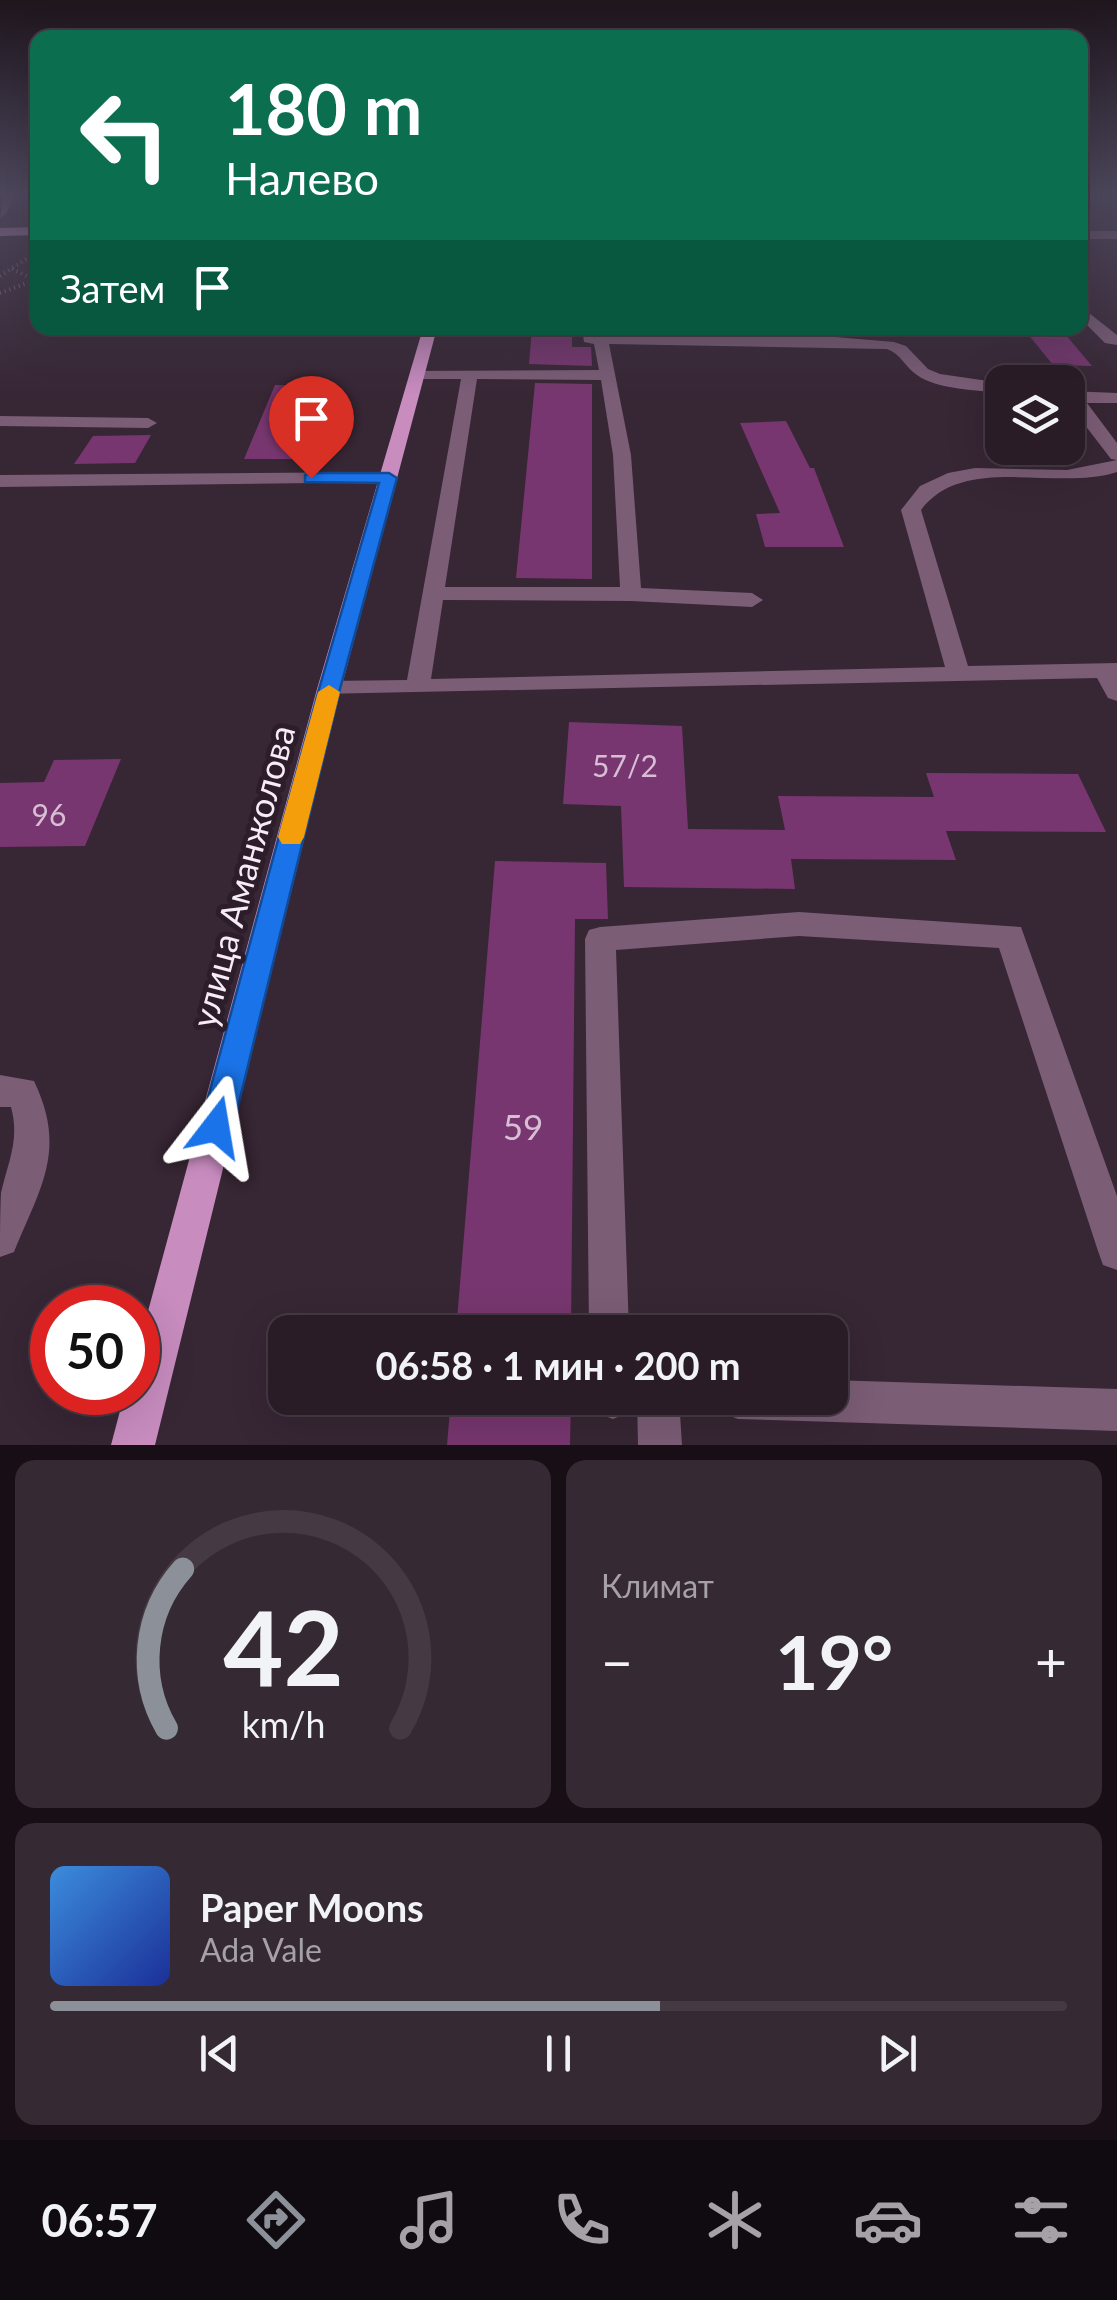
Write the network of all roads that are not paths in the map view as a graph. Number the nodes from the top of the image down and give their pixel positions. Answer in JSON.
{"nodes":[{"id":1,"x":1088,"y":318,"type":"edge"},
{"id":2,"x":428,"y":335,"type":"edge"},
{"id":3,"x":595,"y":335,"type":"edge"},
{"id":4,"x":831,"y":335,"type":"edge"},
{"id":5,"x":1117,"y":340,"type":"edge"},
{"id":6,"x":416,"y":374,"type":"junction"},
{"id":7,"x":470,"y":374,"type":"junction"},
{"id":8,"x":608,"y":375,"type":"junction"},
{"id":9,"x":985,"y":385,"type":"edge"},
{"id":10,"x":1085,"y":397,"type":"edge"},
{"id":11,"x":1117,"y":398,"type":"edge"},
{"id":12,"x":1085,"y":416,"type":"edge"},
{"id":13,"x":0,"y":421,"type":"edge"},
{"id":14,"x":148,"y":423,"type":"dead end"},
{"id":15,"x":1117,"y":455,"type":"edge"},
{"id":16,"x":1117,"y":466,"type":"edge"},
{"id":17,"x":389,"y":478,"type":"junction"},
{"id":18,"x":0,"y":480,"type":"edge"},
{"id":19,"x":434,"y":593,"type":"junction"},
{"id":20,"x":631,"y":594,"type":"junction"},
{"id":21,"x":752,"y":600,"type":"dead end"},
{"id":22,"x":958,"y":674,"type":"junction"},
{"id":23,"x":1113,"y":678,"type":"edge"},
{"id":24,"x":418,"y":686,"type":"junction"},
{"id":25,"x":330,"y":689,"type":"junction"},
{"id":26,"x":0,"y":1092,"type":"edge"},
{"id":27,"x":0,"y":1238,"type":"edge"},
{"id":28,"x":1117,"y":1252,"type":"edge"},
{"id":29,"x":609,"y":1315,"type":"edge"},
{"id":30,"x":848,"y":1401,"type":"edge"},
{"id":31,"x":1117,"y":1410,"type":"edge"},
{"id":32,"x":659,"y":1415,"type":"edge"},
{"id":33,"x":133,"y":1445,"type":"edge"},
{"id":34,"x":660,"y":1445,"type":"edge"}],
"edges":[{"from":1,"to":5,"type":"street"},
{"from":2,"to":6,"type":"main road","name":"улица Аманжолова"},
{"from":3,"to":8,"type":"street"},
{"from":4,"to":9,"type":"street"},
{"from":6,"to":7,"type":"street"},
{"from":6,"to":17,"type":"main road","name":"улица Аманжолова"},
{"from":7,"to":8,"type":"street"},
{"from":7,"to":19,"type":"street"},
{"from":8,"to":20,"type":"street"},
{"from":10,"to":11,"type":"street"},
{"from":12,"to":15,"type":"street"},
{"from":13,"to":14,"type":"street"},
{"from":16,"to":22,"type":"street"},
{"from":17,"to":18,"type":"street"},
{"from":17,"to":25,"type":"main road","name":"улица Аманжолова"},
{"from":19,"to":20,"type":"street"},
{"from":19,"to":24,"type":"street"},
{"from":20,"to":21,"type":"street"},
{"from":22,"to":23,"type":"street"},
{"from":22,"to":24,"type":"street"},
{"from":24,"to":25,"type":"street"},
{"from":25,"to":33,"type":"main road","name":"улица Аманжолова"},
{"from":26,"to":27,"type":"street"},
{"from":28,"to":29,"type":"street"},
{"from":30,"to":31,"type":"street"},
{"from":32,"to":34,"type":"street"}]}
